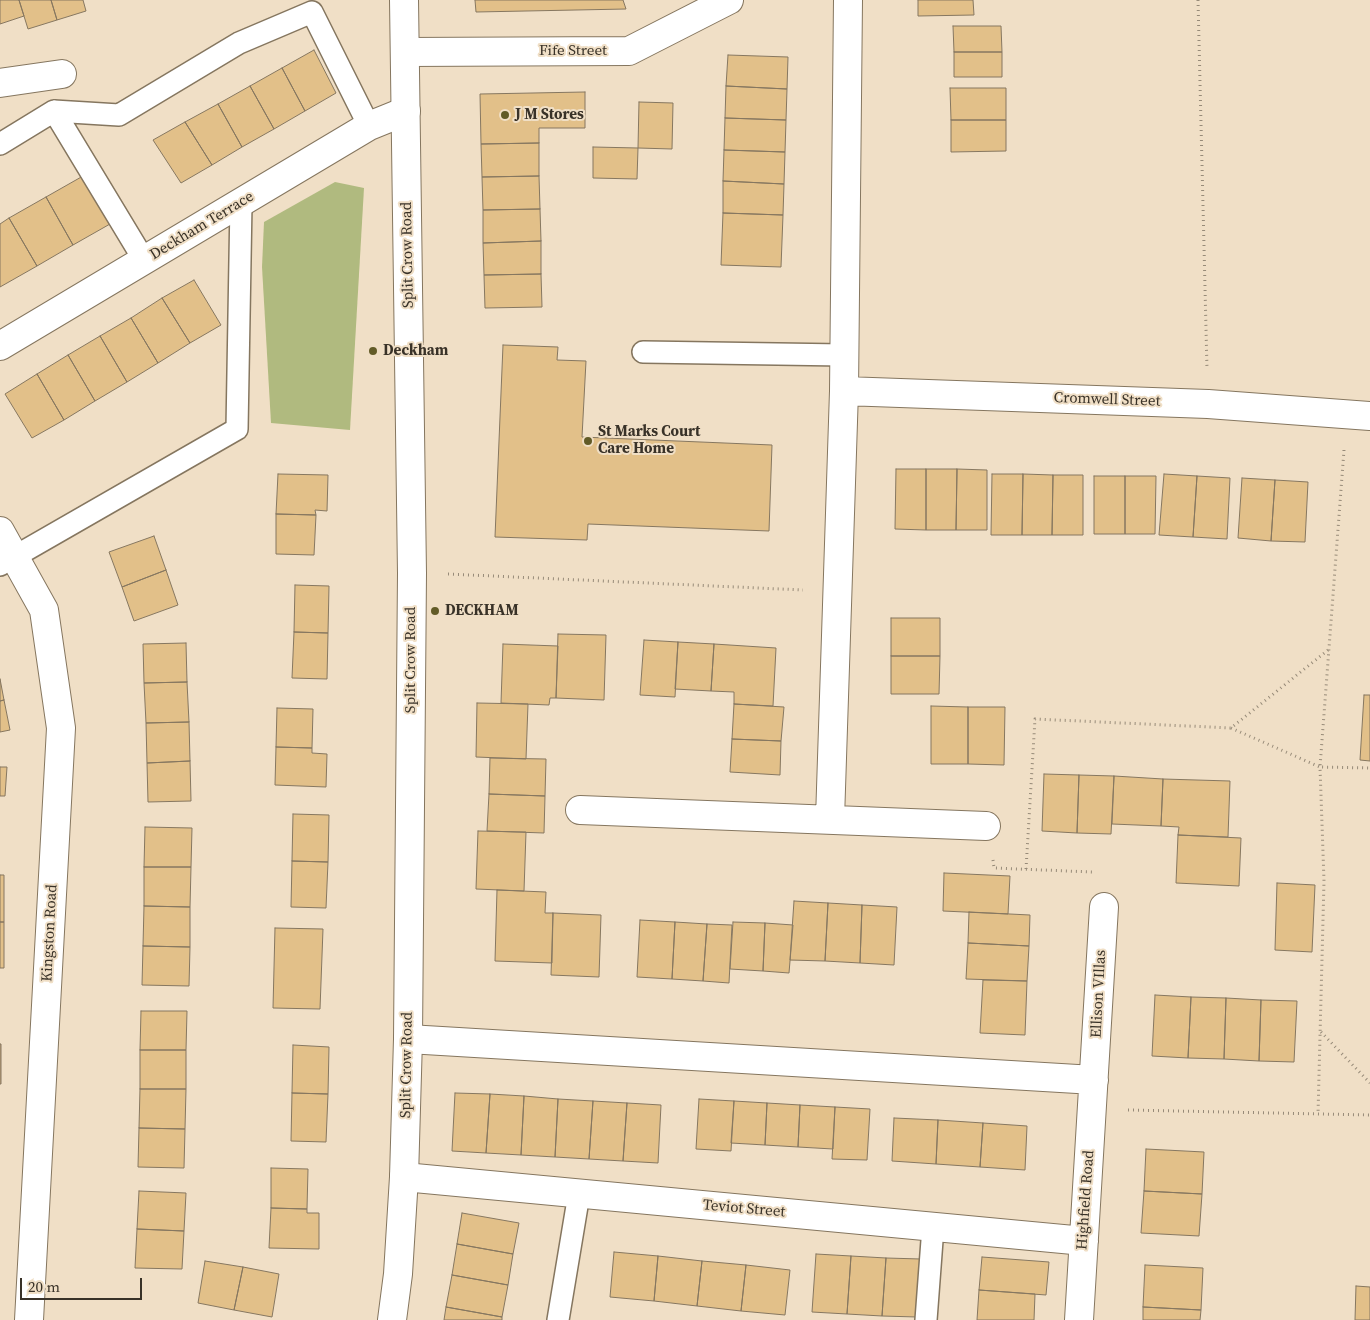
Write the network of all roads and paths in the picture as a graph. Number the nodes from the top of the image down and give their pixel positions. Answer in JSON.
{"nodes":[{"id":1,"x":404,"y":0,"type":"edge"},
{"id":2,"x":729,"y":0,"type":"edge"},
{"id":3,"x":848,"y":0,"type":"edge"},
{"id":4,"x":1198,"y":0,"type":"edge"},
{"id":5,"x":405,"y":52,"type":"junction"},
{"id":6,"x":62,"y":74,"type":"dead end"},
{"id":7,"x":0,"y":83,"type":"edge"},
{"id":8,"x":54,"y":111,"type":"junction"},
{"id":9,"x":406,"y":111,"type":"junction"},
{"id":10,"x":369,"y":126,"type":"junction"},
{"id":11,"x":0,"y":144,"type":"edge"},
{"id":12,"x":241,"y":203,"type":"junction"},
{"id":13,"x":144,"y":260,"type":"junction"},
{"id":14,"x":0,"y":346,"type":"edge"},
{"id":15,"x":643,"y":352,"type":"dead end"},
{"id":16,"x":844,"y":355,"type":"junction"},
{"id":17,"x":844,"y":391,"type":"junction"},
{"id":18,"x":1208,"y":404,"type":"junction"},
{"id":19,"x":1358,"y":415,"type":"edge"},
{"id":20,"x":0,"y":531,"type":"edge"},
{"id":21,"x":7,"y":560,"type":"edge"},
{"id":22,"x":412,"y":573,"type":"junction"},
{"id":23,"x":838,"y":592,"type":"junction"},
{"id":24,"x":1328,"y":650,"type":"junction"},
{"id":25,"x":1230,"y":728,"type":"junction"},
{"id":26,"x":1320,"y":767,"type":"junction"},
{"id":27,"x":1370,"y":768,"type":"edge"},
{"id":28,"x":580,"y":810,"type":"dead end"},
{"id":29,"x":830,"y":819,"type":"junction"},
{"id":30,"x":986,"y":826,"type":"joint"},
{"id":31,"x":1026,"y":869,"type":"junction"},
{"id":32,"x":1104,"y":907,"type":"joint"},
{"id":33,"x":1320,"y":1032,"type":"junction"},
{"id":34,"x":408,"y":1039,"type":"junction"},
{"id":35,"x":1094,"y":1080,"type":"junction"},
{"id":36,"x":1370,"y":1083,"type":"edge"},
{"id":37,"x":1092,"y":1109,"type":"junction"},
{"id":38,"x":1318,"y":1114,"type":"junction"},
{"id":39,"x":1370,"y":1115,"type":"edge"},
{"id":40,"x":404,"y":1177,"type":"junction"},
{"id":41,"x":579,"y":1194,"type":"junction"},
{"id":42,"x":933,"y":1227,"type":"junction"},
{"id":43,"x":1084,"y":1241,"type":"junction"},
{"id":44,"x":29,"y":1320,"type":"edge"},
{"id":45,"x":392,"y":1320,"type":"edge"},
{"id":46,"x":558,"y":1320,"type":"edge"},
{"id":47,"x":926,"y":1320,"type":"edge"},
{"id":48,"x":1079,"y":1320,"type":"edge"}],
"edges":[{"from":1,"to":5,"type":"street","name":"Split Crow Road"},
{"from":2,"to":5,"type":"street","name":"Fife Street"},
{"from":3,"to":16,"type":"street"},
{"from":4,"to":18,"type":"path"},
{"from":5,"to":9,"type":"street","name":"Split Crow Road"},
{"from":6,"to":7,"type":"street"},
{"from":8,"to":10,"type":"lane"},
{"from":8,"to":11,"type":"lane"},
{"from":8,"to":13,"type":"lane"},
{"from":9,"to":10,"type":"street","name":"Deckham Terrace"},
{"from":9,"to":22,"type":"street","name":"Split Crow Road"},
{"from":10,"to":12,"type":"street","name":"Deckham Terrace"},
{"from":12,"to":13,"type":"street","name":"Deckham Terrace"},
{"from":12,"to":21,"type":"lane"},
{"from":13,"to":14,"type":"street","name":"Deckham Terrace"},
{"from":15,"to":16,"type":"lane"},
{"from":16,"to":17,"type":"street"},
{"from":17,"to":18,"type":"street","name":"Cromwell Street"},
{"from":17,"to":23,"type":"street"},
{"from":18,"to":19,"type":"street","name":"Cromwell Street"},
{"from":19,"to":24,"type":"path"},
{"from":20,"to":21,"type":"street","name":"Kingston Road"},
{"from":21,"to":44,"type":"street","name":"Kingston Road"},
{"from":22,"to":23,"type":"path"},
{"from":22,"to":34,"type":"street","name":"Split Crow Road"},
{"from":23,"to":29,"type":"street"},
{"from":24,"to":25,"type":"path"},
{"from":24,"to":26,"type":"path"},
{"from":25,"to":26,"type":"path"},
{"from":25,"to":31,"type":"path"},
{"from":26,"to":27,"type":"path"},
{"from":26,"to":33,"type":"path"},
{"from":28,"to":29,"type":"street"},
{"from":29,"to":30,"type":"street"},
{"from":30,"to":31,"type":"path"},
{"from":31,"to":32,"type":"path"},
{"from":32,"to":35,"type":"street","name":"Ellison VIllas"},
{"from":33,"to":36,"type":"path"},
{"from":33,"to":38,"type":"path"},
{"from":34,"to":35,"type":"street"},
{"from":34,"to":40,"type":"street","name":"Split Crow Road"},
{"from":35,"to":37,"type":"street","name":"Highfield Road"},
{"from":37,"to":38,"type":"path"},
{"from":37,"to":43,"type":"street","name":"Highfield Road"},
{"from":38,"to":39,"type":"path"},
{"from":40,"to":41,"type":"street","name":"Teviot Street"},
{"from":40,"to":45,"type":"street","name":"Split Crow Road"},
{"from":41,"to":42,"type":"street","name":"Teviot Street"},
{"from":41,"to":46,"type":"lane"},
{"from":42,"to":43,"type":"street","name":"Teviot Street"},
{"from":42,"to":47,"type":"lane"},
{"from":43,"to":48,"type":"street","name":"Highfield Road"}]}
